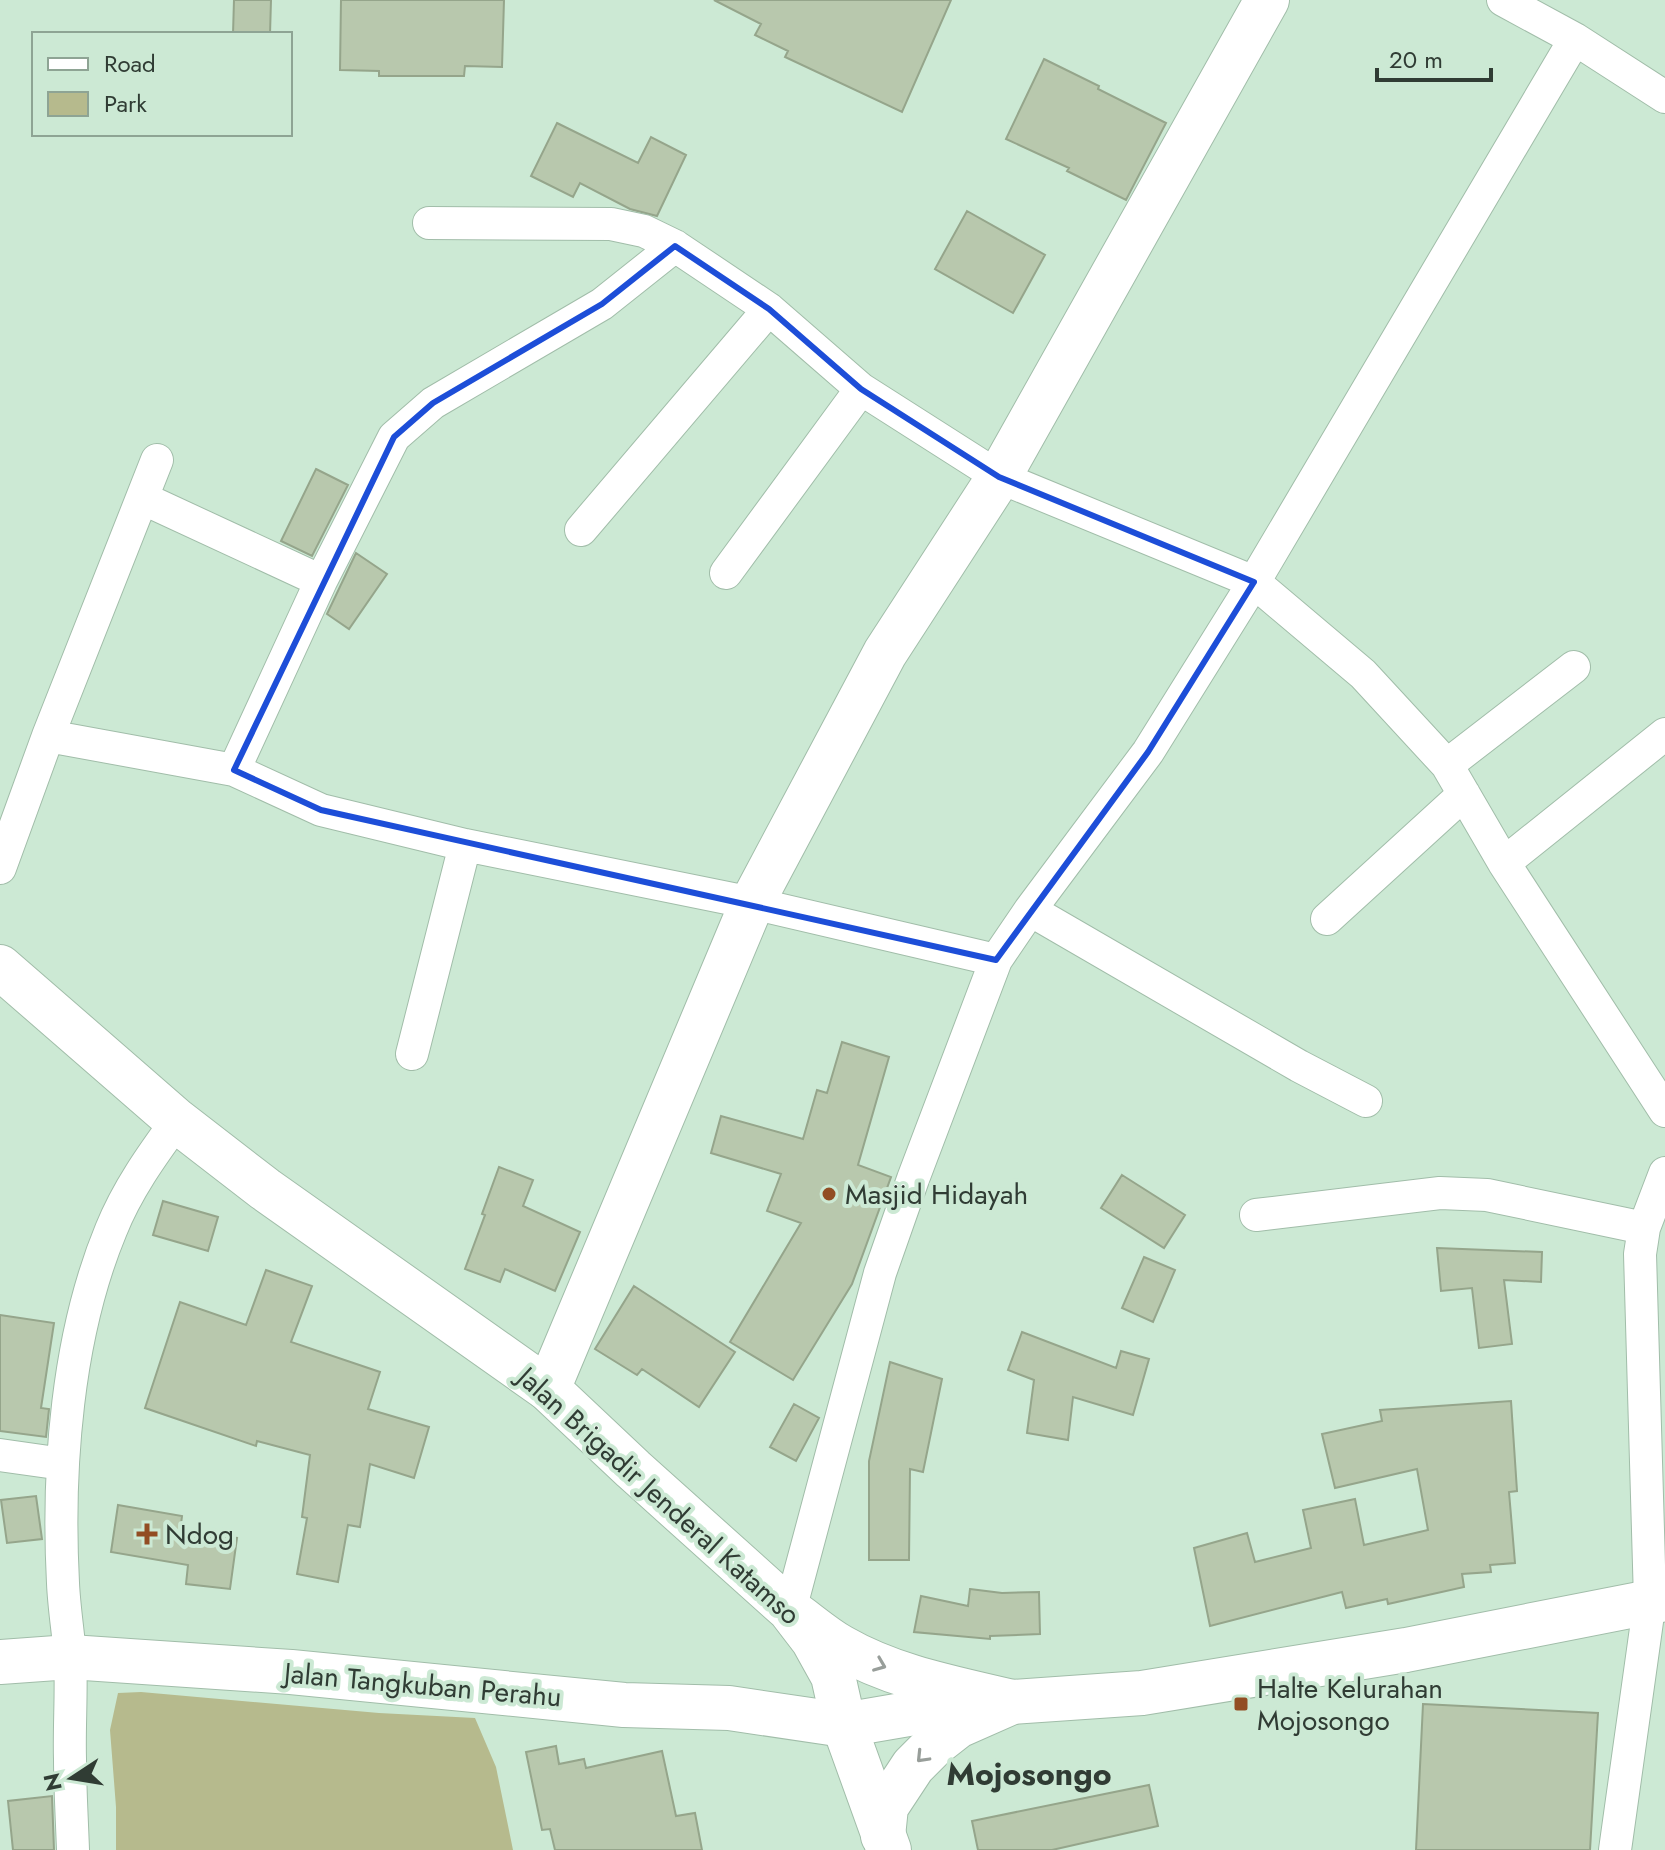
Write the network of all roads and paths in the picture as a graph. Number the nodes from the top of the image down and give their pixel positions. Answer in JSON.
{"nodes":[{"id":1,"x":1267,"y":0,"type":"edge"},
{"id":2,"x":1503,"y":0,"type":"edge"},
{"id":3,"x":1575,"y":39,"type":"junction"},
{"id":4,"x":1665,"y":97,"type":"edge"},
{"id":5,"x":429,"y":223,"type":"dead end"},
{"id":6,"x":675,"y":246,"type":"junction"},
{"id":7,"x":769,"y":309,"type":"junction"},
{"id":8,"x":861,"y":389,"type":"junction"},
{"id":9,"x":157,"y":460,"type":"dead end"},
{"id":10,"x":999,"y":477,"type":"junction"},
{"id":11,"x":142,"y":498,"type":"junction"},
{"id":12,"x":581,"y":530,"type":"dead end"},
{"id":13,"x":726,"y":573,"type":"dead end"},
{"id":14,"x":321,"y":581,"type":"junction"},
{"id":15,"x":1254,"y":582,"type":"junction"},
{"id":16,"x":1574,"y":667,"type":"dead end"},
{"id":17,"x":1665,"y":734,"type":"edge"},
{"id":18,"x":48,"y":736,"type":"junction"},
{"id":19,"x":1447,"y":765,"type":"junction"},
{"id":20,"x":234,"y":770,"type":"junction"},
{"id":21,"x":1464,"y":794,"type":"junction"},
{"id":22,"x":465,"y":845,"type":"junction"},
{"id":23,"x":1504,"y":863,"type":"junction"},
{"id":24,"x":0,"y":868,"type":"edge"},
{"id":25,"x":752,"y":903,"type":"junction"},
{"id":26,"x":1030,"y":910,"type":"junction"},
{"id":27,"x":1327,"y":919,"type":"dead end"},
{"id":28,"x":996,"y":960,"type":"junction"},
{"id":29,"x":0,"y":967,"type":"edge"},
{"id":30,"x":412,"y":1054,"type":"dead end"},
{"id":31,"x":1366,"y":1101,"type":"dead end"},
{"id":32,"x":1665,"y":1111,"type":"edge"},
{"id":33,"x":177,"y":1121,"type":"junction"},
{"id":34,"x":1665,"y":1173,"type":"edge"},
{"id":35,"x":1256,"y":1215,"type":"dead end"},
{"id":36,"x":1644,"y":1228,"type":"junction"},
{"id":37,"x":548,"y":1389,"type":"junction"},
{"id":38,"x":0,"y":1455,"type":"edge"},
{"id":39,"x":63,"y":1464,"type":"junction"},
{"id":40,"x":1658,"y":1599,"type":"edge"},
{"id":41,"x":790,"y":1610,"type":"junction"},
{"id":42,"x":70,"y":1657,"type":"junction"},
{"id":43,"x":0,"y":1662,"type":"edge"},
{"id":44,"x":1012,"y":1702,"type":"junction"},
{"id":45,"x":844,"y":1725,"type":"junction"},
{"id":46,"x":886,"y":1843,"type":"edge"},
{"id":47,"x":73,"y":1850,"type":"edge"},
{"id":48,"x":1615,"y":1850,"type":"edge"}],
"edges":[{"from":1,"to":10,"type":"main road"},
{"from":2,"to":3,"type":"street"},
{"from":3,"to":4,"type":"street"},
{"from":3,"to":15,"type":"street"},
{"from":5,"to":6,"type":"street"},
{"from":6,"to":7,"type":"street"},
{"from":6,"to":14,"type":"street"},
{"from":7,"to":8,"type":"street"},
{"from":7,"to":12,"type":"street"},
{"from":8,"to":10,"type":"street"},
{"from":8,"to":13,"type":"street"},
{"from":9,"to":11,"type":"street"},
{"from":10,"to":15,"type":"street"},
{"from":10,"to":25,"type":"main road"},
{"from":11,"to":14,"type":"street"},
{"from":11,"to":18,"type":"street"},
{"from":14,"to":20,"type":"street"},
{"from":15,"to":19,"type":"street"},
{"from":15,"to":26,"type":"street"},
{"from":16,"to":19,"type":"street"},
{"from":17,"to":23,"type":"street"},
{"from":18,"to":20,"type":"street"},
{"from":18,"to":24,"type":"street"},
{"from":19,"to":21,"type":"street"},
{"from":20,"to":22,"type":"street"},
{"from":21,"to":23,"type":"street"},
{"from":21,"to":27,"type":"street"},
{"from":22,"to":25,"type":"street"},
{"from":22,"to":30,"type":"street"},
{"from":23,"to":32,"type":"street"},
{"from":25,"to":28,"type":"street"},
{"from":25,"to":37,"type":"main road"},
{"from":26,"to":28,"type":"street"},
{"from":26,"to":31,"type":"street"},
{"from":28,"to":41,"type":"street"},
{"from":29,"to":33,"type":"main road","name":"Jalan Brigadir Jenderal Katamso"},
{"from":33,"to":37,"type":"main road","name":"Jalan Brigadir Jenderal Katamso"},
{"from":33,"to":39,"type":"street"},
{"from":34,"to":36,"type":"street"},
{"from":35,"to":36,"type":"street"},
{"from":36,"to":40,"type":"street"},
{"from":37,"to":41,"type":"main road","name":"Jalan Brigadir Jenderal Katamso"},
{"from":38,"to":39,"type":"street"},
{"from":39,"to":42,"type":"street"},
{"from":40,"to":44,"type":"main road"},
{"from":40,"to":48,"type":"street"},
{"from":41,"to":44,"type":"main road","one_way":true},
{"from":41,"to":45,"type":"main road","name":"Jalan Brigadir Jenderal Katamso"},
{"from":42,"to":43,"type":"main road","name":"Jalan Tangkuban Perahu"},
{"from":42,"to":45,"type":"main road","name":"Jalan Tangkuban Perahu"},
{"from":42,"to":47,"type":"street"},
{"from":44,"to":45,"type":"main road"},
{"from":44,"to":46,"type":"main road","one_way":true},
{"from":45,"to":46,"type":"main road","name":"Jalan Brigadir Jenderal Katamso"}]}
